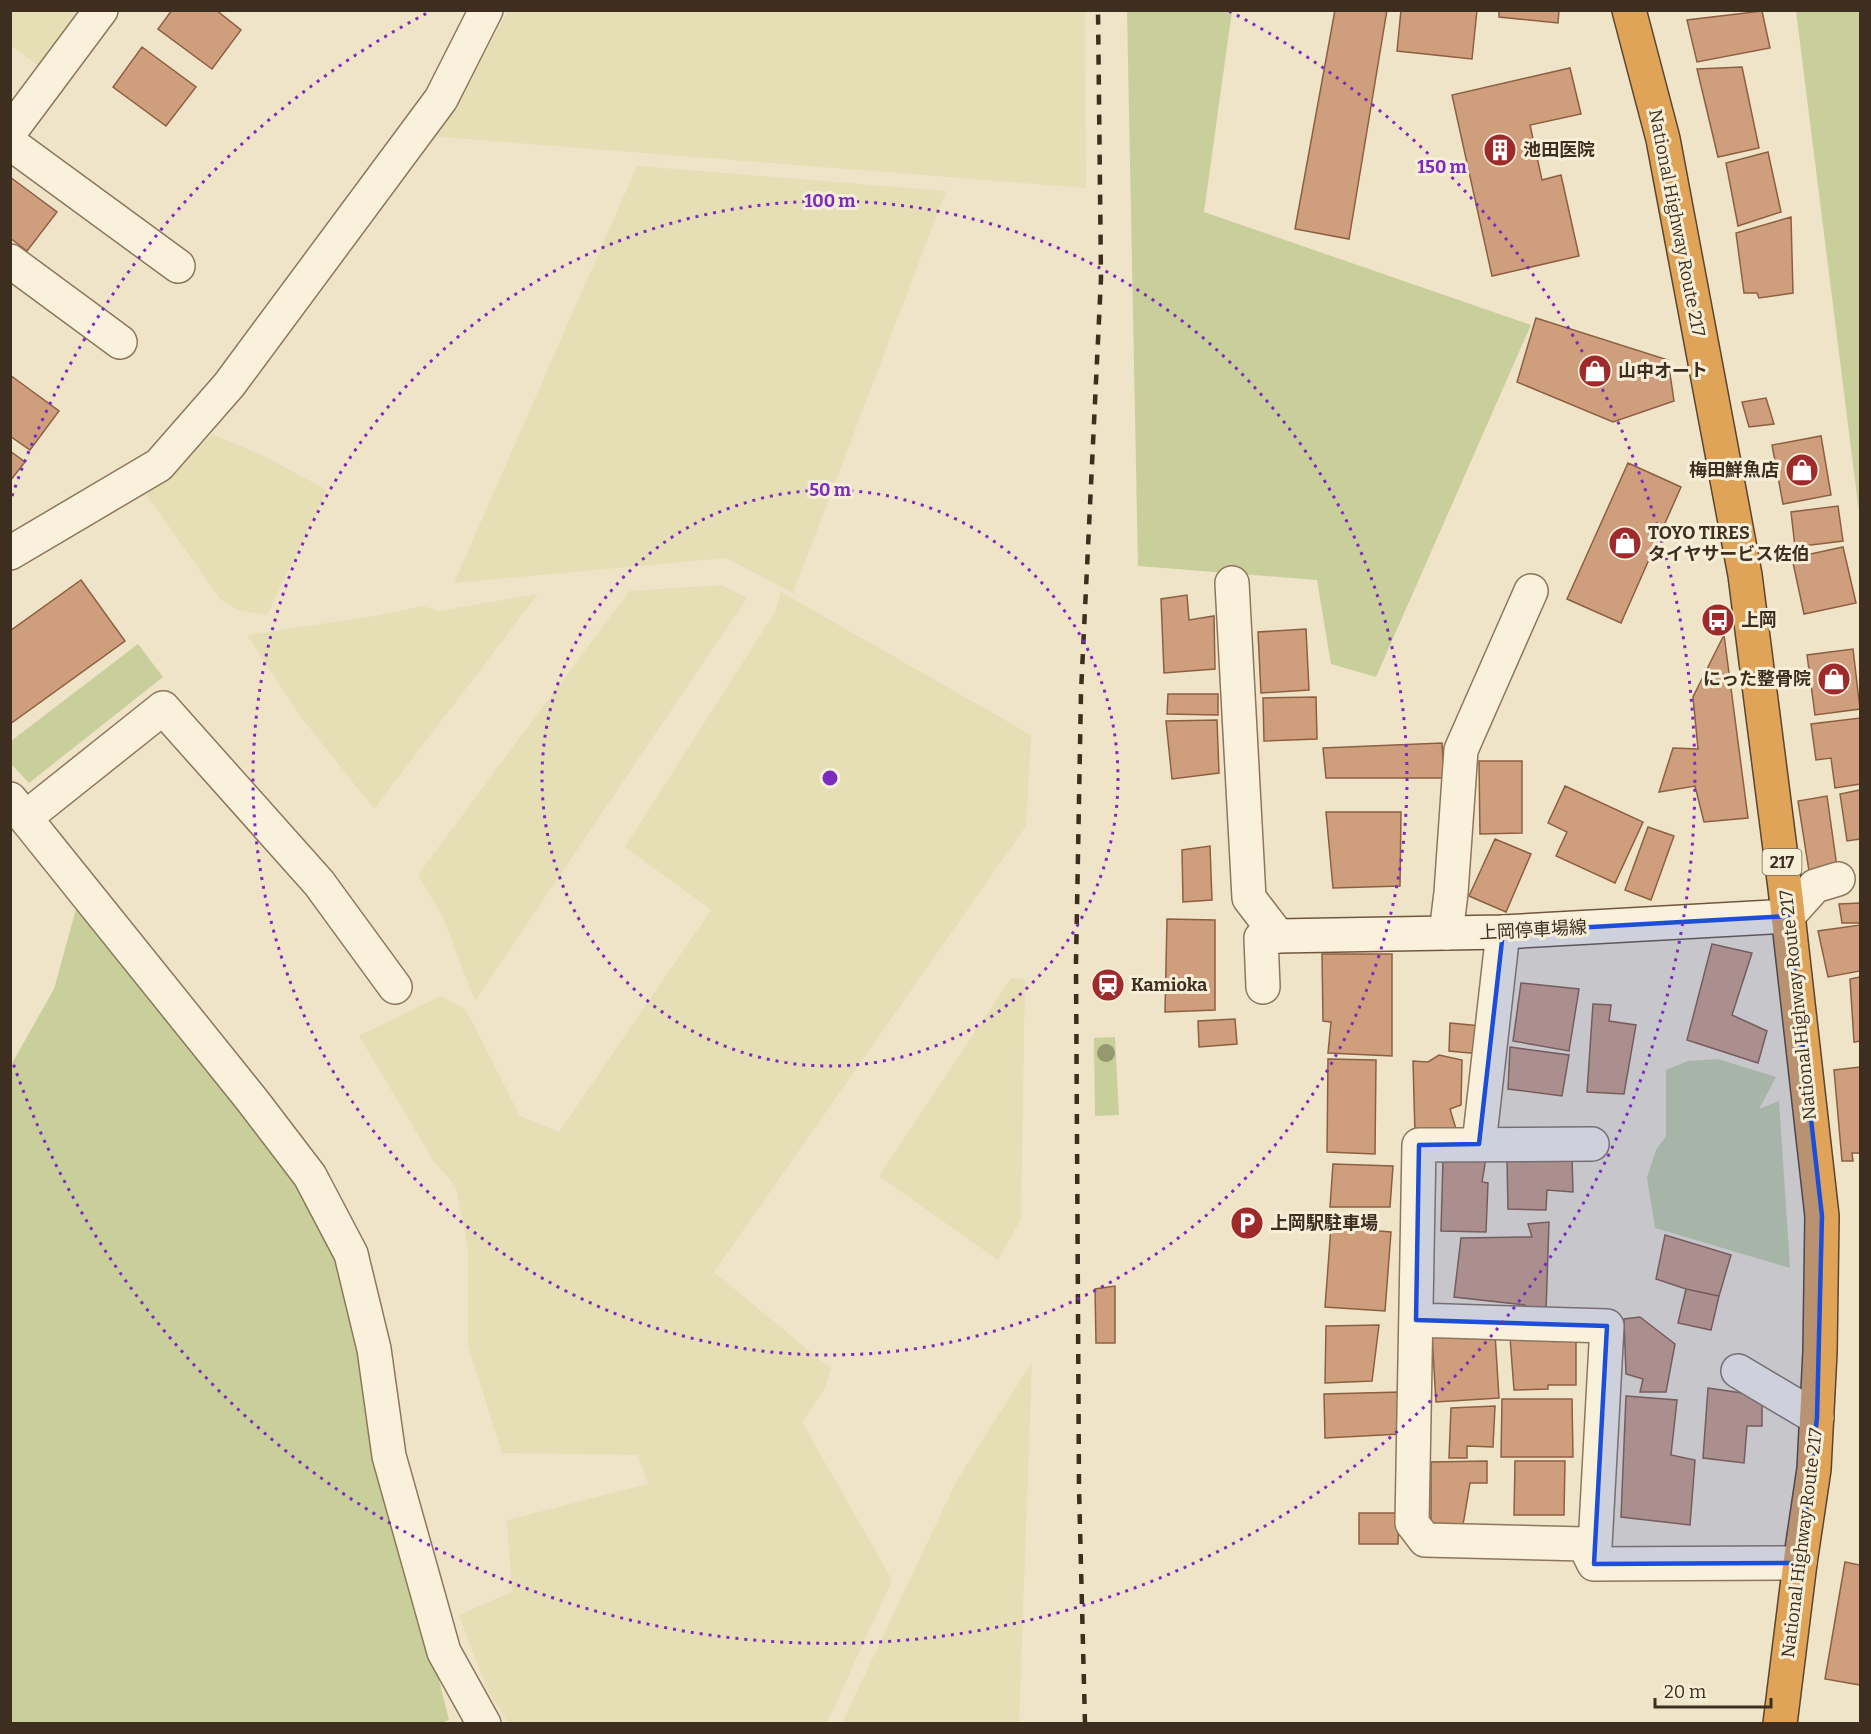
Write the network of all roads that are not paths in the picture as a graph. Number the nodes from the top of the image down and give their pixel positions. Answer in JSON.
{"nodes":[{"id":1,"x":101,"y":10,"type":"edge"},
{"id":2,"x":486,"y":10,"type":"edge"},
{"id":3,"x":1629,"y":10,"type":"edge"},
{"id":4,"x":10,"y":132,"type":"edge"},
{"id":5,"x":10,"y":143,"type":"edge"},
{"id":6,"x":10,"y":261,"type":"edge"},
{"id":7,"x":178,"y":266,"type":"dead end"},
{"id":8,"x":120,"y":342,"type":"dead end"},
{"id":9,"x":10,"y":553,"type":"edge"},
{"id":10,"x":1232,"y":583,"type":"dead end"},
{"id":11,"x":1531,"y":591,"type":"dead end"},
{"id":12,"x":18,"y":808,"type":"edge"},
{"id":13,"x":1838,"y":879,"type":"dead end"},
{"id":14,"x":1788,"y":916,"type":"junction"},
{"id":15,"x":1503,"y":932,"type":"junction"},
{"id":16,"x":1446,"y":933,"type":"junction"},
{"id":17,"x":1278,"y":936,"type":"junction"},
{"id":18,"x":395,"y":987,"type":"dead end"},
{"id":19,"x":1263,"y":987,"type":"dead end"},
{"id":20,"x":1479,"y":1144,"type":"junction"},
{"id":21,"x":1592,"y":1144,"type":"dead end"},
{"id":22,"x":1416,"y":1320,"type":"junction"},
{"id":23,"x":1738,"y":1371,"type":"dead end"},
{"id":24,"x":1817,"y":1418,"type":"junction"},
{"id":25,"x":1800,"y":1563,"type":"junction"},
{"id":26,"x":1594,"y":1564,"type":"junction"},
{"id":27,"x":484,"y":1724,"type":"edge"},
{"id":28,"x":1780,"y":1724,"type":"edge"}],
"edges":[{"from":1,"to":4,"type":"street"},
{"from":2,"to":9,"type":"street"},
{"from":3,"to":14,"type":"highway","name":"National Highway Route 217","number":"217"},
{"from":5,"to":7,"type":"street"},
{"from":6,"to":8,"type":"street"},
{"from":10,"to":17,"type":"street"},
{"from":11,"to":16,"type":"street"},
{"from":12,"to":18,"type":"street"},
{"from":12,"to":27,"type":"street"},
{"from":13,"to":14,"type":"street"},
{"from":14,"to":15,"type":"street","name":"上岡停車場線"},
{"from":14,"to":24,"type":"highway","name":"National Highway Route 217","number":"217"},
{"from":15,"to":16,"type":"street","name":"上岡停車場線"},
{"from":15,"to":20,"type":"street"},
{"from":16,"to":17,"type":"street","name":"上岡停車場線"},
{"from":17,"to":19,"type":"street"},
{"from":20,"to":21,"type":"street"},
{"from":20,"to":22,"type":"street"},
{"from":22,"to":26,"type":"street"},
{"from":22,"to":26,"type":"street"},
{"from":23,"to":24,"type":"street"},
{"from":24,"to":25,"type":"highway","name":"National Highway Route 217","number":"217"},
{"from":25,"to":26,"type":"street"},
{"from":25,"to":28,"type":"highway","name":"National Highway Route 217","number":"217"}]}
